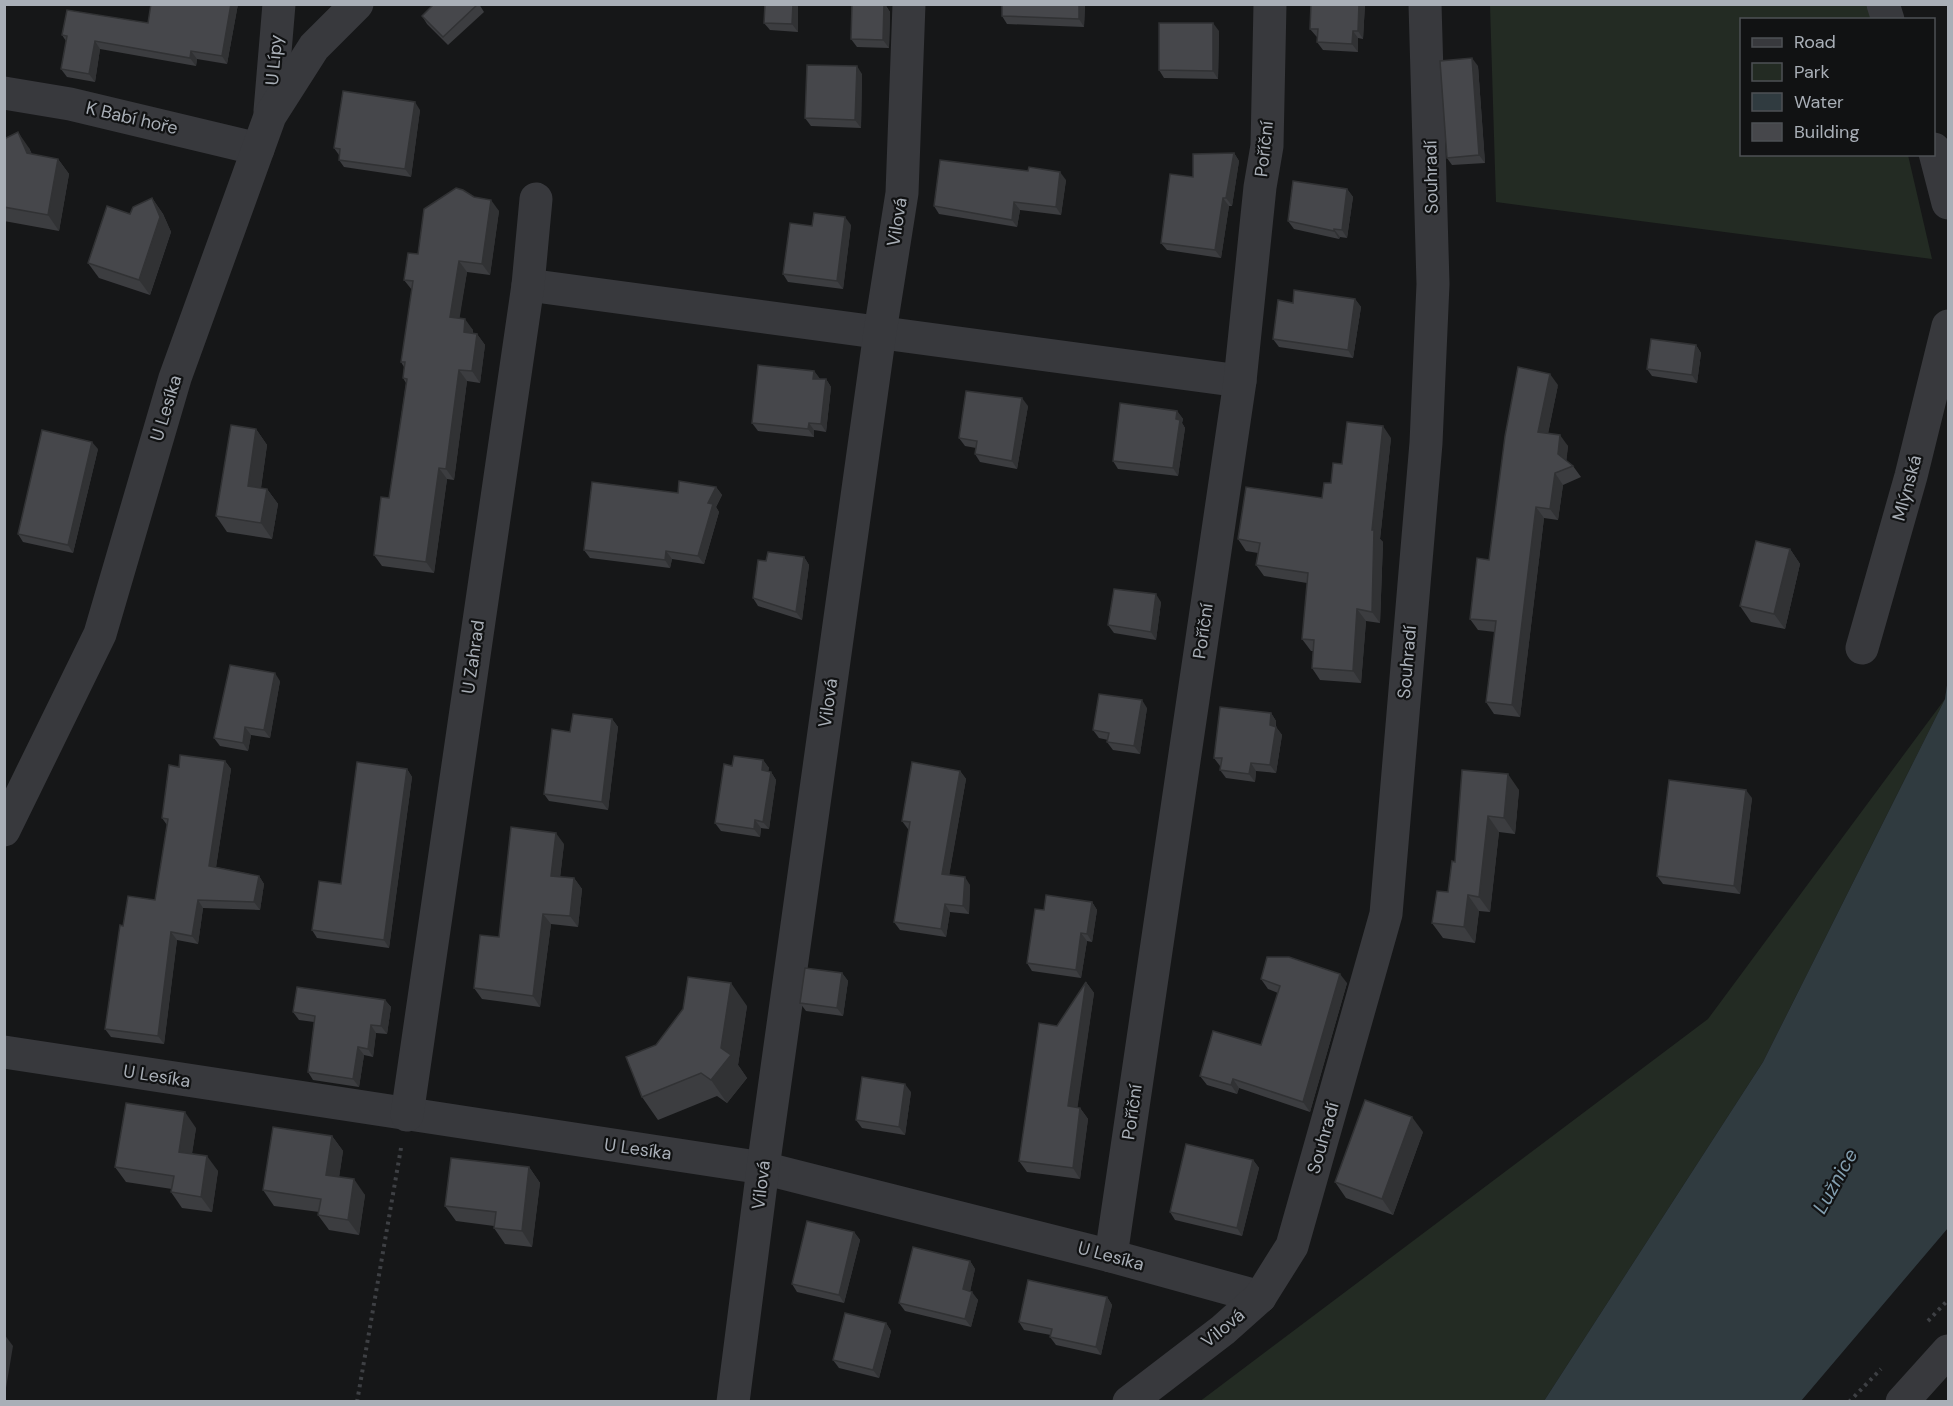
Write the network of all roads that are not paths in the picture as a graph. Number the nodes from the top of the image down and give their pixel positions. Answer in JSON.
{"nodes":[{"id":1,"x":279,"y":4,"type":"edge"},
{"id":2,"x":357,"y":4,"type":"edge"},
{"id":3,"x":909,"y":4,"type":"edge"},
{"id":4,"x":1270,"y":4,"type":"edge"},
{"id":5,"x":1425,"y":4,"type":"edge"},
{"id":6,"x":4,"y":93,"type":"edge"},
{"id":7,"x":270,"y":116,"type":"junction"},
{"id":8,"x":258,"y":149,"type":"junction"},
{"id":9,"x":1935,"y":153,"type":"edge"},
{"id":10,"x":536,"y":199,"type":"dead end"},
{"id":11,"x":1948,"y":203,"type":"edge"},
{"id":12,"x":528,"y":285,"type":"junction"},
{"id":13,"x":1948,"y":326,"type":"edge"},
{"id":14,"x":880,"y":332,"type":"junction"},
{"id":15,"x":1240,"y":381,"type":"junction"},
{"id":16,"x":1862,"y":648,"type":"dead end"},
{"id":17,"x":4,"y":830,"type":"edge"},
{"id":18,"x":4,"y":1052,"type":"edge"},
{"id":19,"x":407,"y":1115,"type":"junction"},
{"id":20,"x":763,"y":1168,"type":"junction"},
{"id":21,"x":1111,"y":1256,"type":"junction"},
{"id":22,"x":1260,"y":1297,"type":"junction"},
{"id":23,"x":1948,"y":1351,"type":"edge"},
{"id":24,"x":734,"y":1401,"type":"edge"},
{"id":25,"x":1129,"y":1401,"type":"edge"},
{"id":26,"x":1902,"y":1401,"type":"edge"}],
"edges":[{"from":1,"to":7,"type":"street","name":"U Lípy"},
{"from":2,"to":7,"type":"street","name":"U Lesíka"},
{"from":3,"to":14,"type":"street","name":"Vilová"},
{"from":4,"to":15,"type":"street","name":"Poříční"},
{"from":5,"to":22,"type":"street","name":"Souhradí"},
{"from":6,"to":8,"type":"street","name":"K Babí hoře"},
{"from":7,"to":8,"type":"street","name":"U Lesíka"},
{"from":8,"to":17,"type":"street","name":"U Lesíka"},
{"from":9,"to":11,"type":"street"},
{"from":10,"to":12,"type":"street","name":"U Zahrad"},
{"from":12,"to":14,"type":"street"},
{"from":12,"to":19,"type":"street","name":"U Zahrad"},
{"from":13,"to":16,"type":"street","name":"Mlýnská"},
{"from":14,"to":15,"type":"street"},
{"from":14,"to":20,"type":"street","name":"Vilová"},
{"from":15,"to":21,"type":"street","name":"Poříční"},
{"from":18,"to":19,"type":"street","name":"U Lesíka"},
{"from":19,"to":20,"type":"street","name":"U Lesíka"},
{"from":20,"to":21,"type":"street","name":"U Lesíka"},
{"from":20,"to":24,"type":"street","name":"Vilová"},
{"from":21,"to":22,"type":"street","name":"U Lesíka"},
{"from":22,"to":25,"type":"street","name":"Vilová"},
{"from":23,"to":26,"type":"street"}]}
